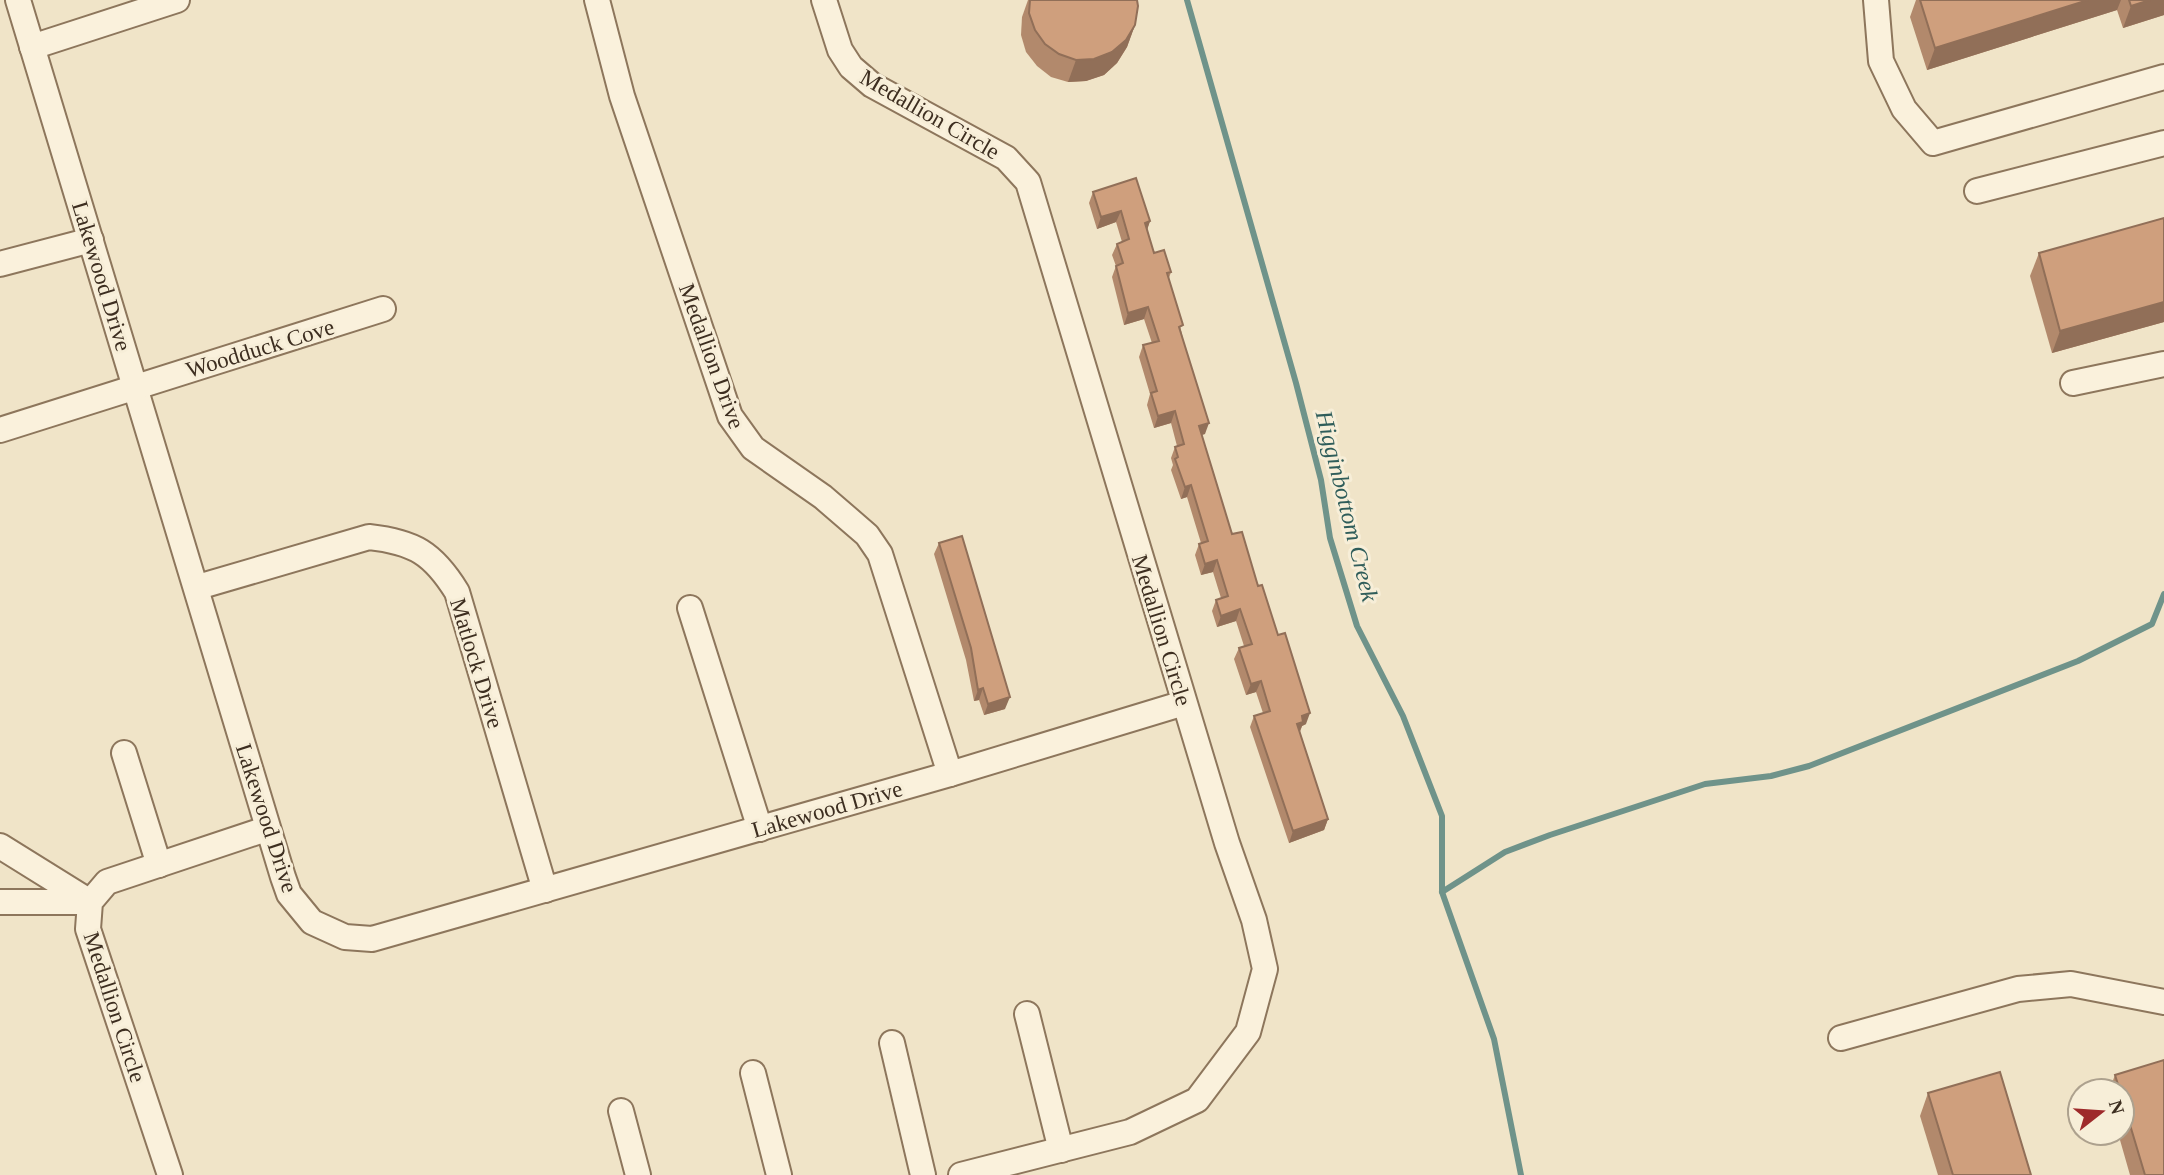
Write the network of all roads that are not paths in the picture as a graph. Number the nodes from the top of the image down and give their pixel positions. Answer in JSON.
{"nodes":[{"id":1,"x":18,"y":0,"type":"edge"},
{"id":2,"x":177,"y":0,"type":"edge"},
{"id":3,"x":597,"y":0,"type":"edge"},
{"id":4,"x":824,"y":0,"type":"edge"},
{"id":5,"x":1876,"y":0,"type":"edge"},
{"id":6,"x":32,"y":47,"type":"junction"},
{"id":7,"x":2164,"y":77,"type":"edge"},
{"id":8,"x":2164,"y":143,"type":"edge"},
{"id":9,"x":1977,"y":191,"type":"dead end"},
{"id":10,"x":91,"y":240,"type":"junction"},
{"id":11,"x":0,"y":264,"type":"edge"},
{"id":12,"x":383,"y":309,"type":"dead end"},
{"id":13,"x":2164,"y":364,"type":"edge"},
{"id":14,"x":2073,"y":383,"type":"dead end"},
{"id":15,"x":136,"y":387,"type":"junction"},
{"id":16,"x":0,"y":430,"type":"edge"},
{"id":17,"x":198,"y":587,"type":"junction"},
{"id":18,"x":690,"y":607,"type":"dead end"},
{"id":19,"x":1184,"y":703,"type":"junction"},
{"id":20,"x":124,"y":753,"type":"dead end"},
{"id":21,"x":950,"y":774,"type":"junction"},
{"id":22,"x":266,"y":829,"type":"junction"},
{"id":23,"x":760,"y":829,"type":"junction"},
{"id":24,"x":0,"y":846,"type":"edge"},
{"id":25,"x":159,"y":865,"type":"junction"},
{"id":26,"x":545,"y":890,"type":"junction"},
{"id":27,"x":0,"y":902,"type":"edge"},
{"id":28,"x":90,"y":902,"type":"junction"},
{"id":29,"x":2164,"y":1002,"type":"edge"},
{"id":30,"x":1027,"y":1014,"type":"dead end"},
{"id":31,"x":1841,"y":1038,"type":"dead end"},
{"id":32,"x":892,"y":1043,"type":"dead end"},
{"id":33,"x":752,"y":1073,"type":"dead end"},
{"id":34,"x":621,"y":1111,"type":"dead end"},
{"id":35,"x":1061,"y":1150,"type":"junction"},
{"id":36,"x":170,"y":1175,"type":"edge"},
{"id":37,"x":638,"y":1175,"type":"edge"},
{"id":38,"x":779,"y":1175,"type":"edge"},
{"id":39,"x":923,"y":1175,"type":"edge"},
{"id":40,"x":961,"y":1175,"type":"edge"}],
"edges":[{"from":1,"to":6,"type":"street","name":"Lakewood Drive"},
{"from":2,"to":6,"type":"street"},
{"from":3,"to":21,"type":"street","name":"Medallion Drive"},
{"from":4,"to":19,"type":"street","name":"Medallion Circle"},
{"from":5,"to":7,"type":"street"},
{"from":6,"to":10,"type":"street","name":"Lakewood Drive"},
{"from":8,"to":9,"type":"street"},
{"from":10,"to":11,"type":"street"},
{"from":10,"to":15,"type":"street","name":"Lakewood Drive"},
{"from":12,"to":15,"type":"street","name":"Woodduck Cove"},
{"from":13,"to":14,"type":"street"},
{"from":15,"to":16,"type":"street","name":"Woodduck Cove"},
{"from":15,"to":17,"type":"street","name":"Lakewood Drive"},
{"from":17,"to":22,"type":"street","name":"Lakewood Drive"},
{"from":17,"to":26,"type":"street","name":"Matlock Drive"},
{"from":18,"to":23,"type":"street"},
{"from":19,"to":21,"type":"street","name":"Lakewood Drive"},
{"from":19,"to":35,"type":"street","name":"Medallion Circle"},
{"from":20,"to":25,"type":"street"},
{"from":21,"to":23,"type":"street","name":"Lakewood Drive"},
{"from":22,"to":25,"type":"street","name":"Medallion Circle"},
{"from":22,"to":26,"type":"street","name":"Lakewood Drive"},
{"from":23,"to":26,"type":"street","name":"Lakewood Drive"},
{"from":24,"to":28,"type":"street"},
{"from":25,"to":28,"type":"street","name":"Medallion Circle"},
{"from":27,"to":28,"type":"street"},
{"from":28,"to":36,"type":"street","name":"Medallion Circle"},
{"from":29,"to":31,"type":"street"},
{"from":30,"to":35,"type":"street"},
{"from":32,"to":39,"type":"street"},
{"from":33,"to":38,"type":"street"},
{"from":34,"to":37,"type":"street"},
{"from":35,"to":40,"type":"street","name":"Medallion Circle"}]}
